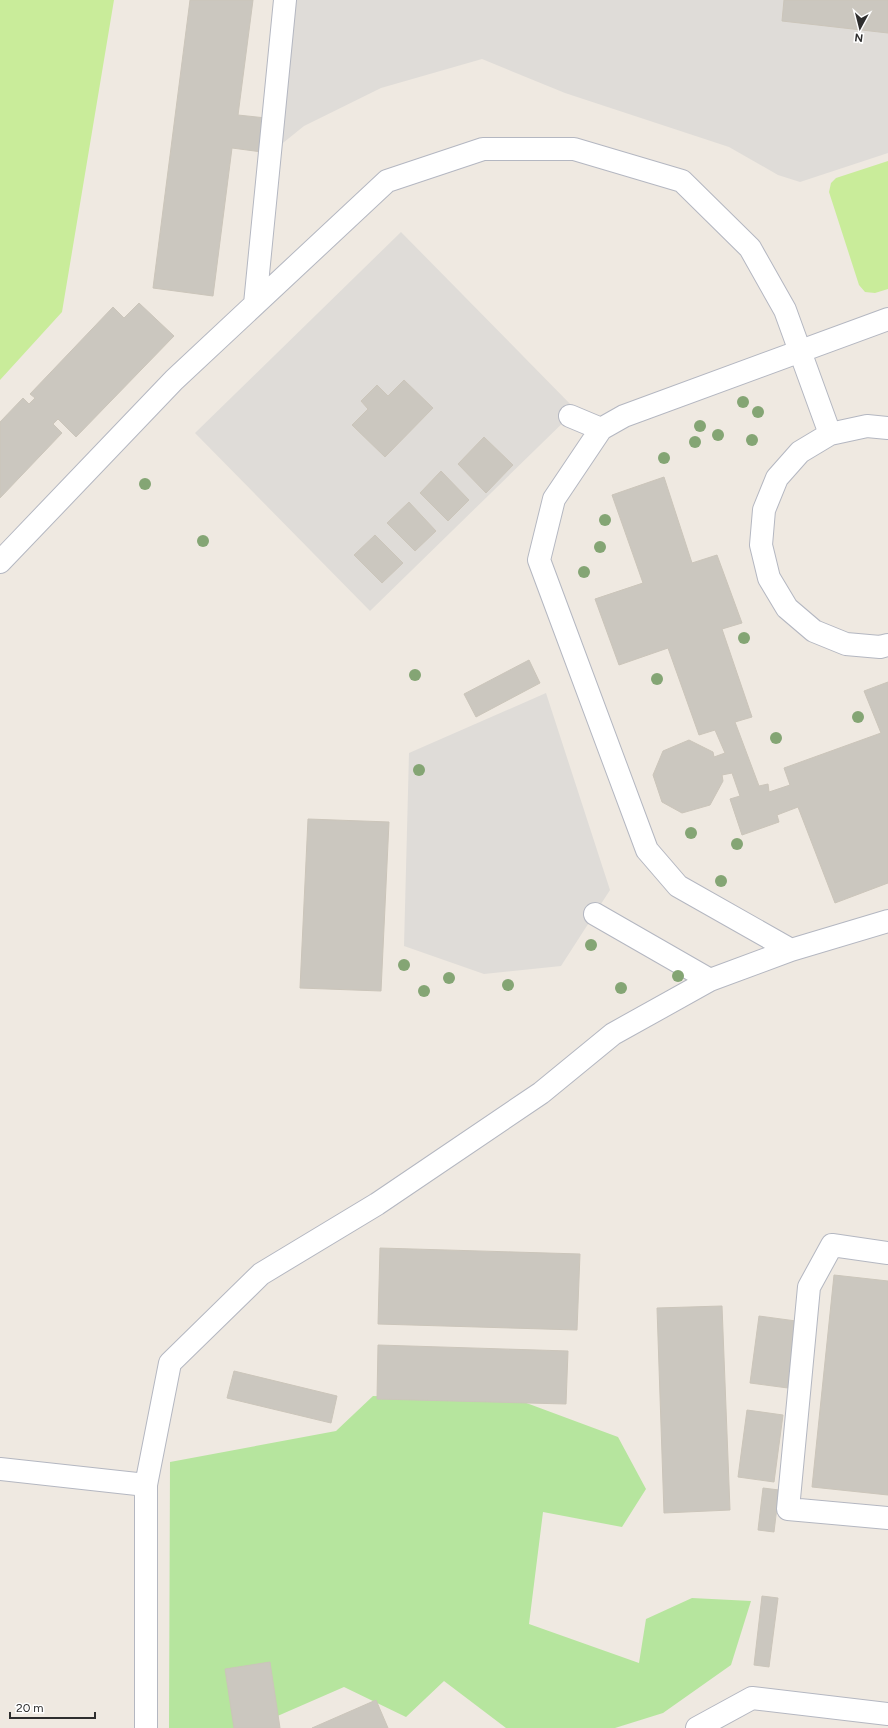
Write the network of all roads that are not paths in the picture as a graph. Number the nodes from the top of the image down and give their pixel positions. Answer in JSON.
{"nodes":[{"id":1,"x":285,"y":0,"type":"edge"},
{"id":2,"x":254,"y":304,"type":"junction"},
{"id":3,"x":888,"y":319,"type":"edge"},
{"id":4,"x":801,"y":351,"type":"junction"},
{"id":5,"x":570,"y":416,"type":"dead end"},
{"id":6,"x":888,"y":428,"type":"edge"},
{"id":7,"x":601,"y":429,"type":"junction"},
{"id":8,"x":830,"y":434,"type":"junction"},
{"id":9,"x":0,"y":562,"type":"edge"},
{"id":10,"x":888,"y":645,"type":"edge"},
{"id":11,"x":595,"y":914,"type":"dead end"},
{"id":12,"x":888,"y":921,"type":"edge"},
{"id":13,"x":791,"y":950,"type":"junction"},
{"id":14,"x":710,"y":980,"type":"junction"},
{"id":15,"x":888,"y":1253,"type":"edge"},
{"id":16,"x":0,"y":1469,"type":"edge"},
{"id":17,"x":146,"y":1485,"type":"junction"},
{"id":18,"x":888,"y":1518,"type":"edge"},
{"id":19,"x":888,"y":1714,"type":"edge"},
{"id":20,"x":146,"y":1728,"type":"edge"},
{"id":21,"x":697,"y":1728,"type":"edge"}],
"edges":[{"from":1,"to":2,"type":"lane"},
{"from":2,"to":4,"type":"lane"},
{"from":2,"to":9,"type":"lane"},
{"from":3,"to":4,"type":"lane"},
{"from":4,"to":7,"type":"lane"},
{"from":4,"to":8,"type":"lane"},
{"from":5,"to":7,"type":"lane"},
{"from":6,"to":8,"type":"lane"},
{"from":7,"to":13,"type":"lane"},
{"from":8,"to":10,"type":"lane"},
{"from":11,"to":14,"type":"lane"},
{"from":12,"to":13,"type":"lane"},
{"from":13,"to":14,"type":"lane"},
{"from":14,"to":17,"type":"lane"},
{"from":15,"to":18,"type":"lane"},
{"from":16,"to":17,"type":"lane"},
{"from":17,"to":20,"type":"lane"},
{"from":19,"to":21,"type":"lane"}]}
